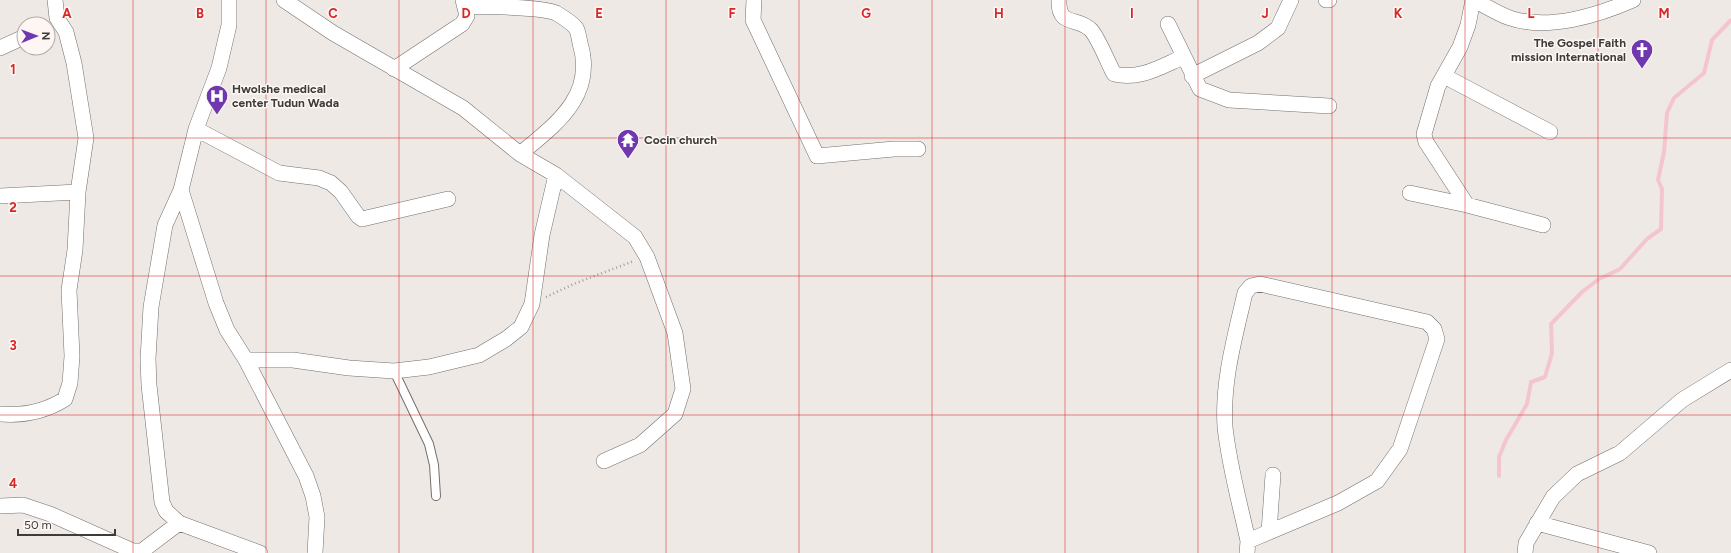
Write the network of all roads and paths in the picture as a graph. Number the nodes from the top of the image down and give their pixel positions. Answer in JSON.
{"nodes":[{"id":1,"x":55,"y":0,"type":"edge"},
{"id":2,"x":229,"y":0,"type":"edge"},
{"id":3,"x":284,"y":0,"type":"edge"},
{"id":4,"x":754,"y":0,"type":"edge"},
{"id":5,"x":1059,"y":0,"type":"edge"},
{"id":6,"x":1291,"y":0,"type":"edge"},
{"id":7,"x":1326,"y":0,"type":"edge"},
{"id":8,"x":1329,"y":0,"type":"edge"},
{"id":9,"x":1473,"y":0,"type":"edge"},
{"id":10,"x":1633,"y":0,"type":"edge"},
{"id":11,"x":464,"y":3,"type":"edge"},
{"id":12,"x":53,"y":16,"type":"edge"},
{"id":13,"x":56,"y":24,"type":"edge"},
{"id":14,"x":1168,"y":24,"type":"dead end"},
{"id":15,"x":16,"y":41,"type":"edge"},
{"id":16,"x":0,"y":48,"type":"edge"},
{"id":17,"x":1183,"y":57,"type":"junction"},
{"id":18,"x":394,"y":69,"type":"junction"},
{"id":19,"x":1192,"y":76,"type":"junction"},
{"id":20,"x":1444,"y":76,"type":"junction"},
{"id":21,"x":1329,"y":106,"type":"dead end"},
{"id":22,"x":196,"y":129,"type":"junction"},
{"id":23,"x":1550,"y":132,"type":"dead end"},
{"id":24,"x":918,"y":149,"type":"dead end"},
{"id":25,"x":520,"y":154,"type":"junction"},
{"id":26,"x":556,"y":175,"type":"junction"},
{"id":27,"x":181,"y":190,"type":"junction"},
{"id":28,"x":78,"y":192,"type":"junction"},
{"id":29,"x":1410,"y":193,"type":"dead end"},
{"id":30,"x":0,"y":196,"type":"edge"},
{"id":31,"x":448,"y":199,"type":"dead end"},
{"id":32,"x":1467,"y":205,"type":"junction"},
{"id":33,"x":1543,"y":225,"type":"dead end"},
{"id":34,"x":648,"y":256,"type":"junction"},
{"id":35,"x":532,"y":304,"type":"junction"},
{"id":36,"x":246,"y":360,"type":"junction"},
{"id":37,"x":1731,"y":370,"type":"edge"},
{"id":38,"x":394,"y":371,"type":"junction"},
{"id":39,"x":0,"y":414,"type":"edge"},
{"id":40,"x":604,"y":461,"type":"dead end"},
{"id":41,"x":1273,"y":475,"type":"dead end"},
{"id":42,"x":436,"y":496,"type":"dead end"},
{"id":43,"x":0,"y":506,"type":"edge"},
{"id":44,"x":179,"y":523,"type":"junction"},
{"id":45,"x":1537,"y":523,"type":"junction"},
{"id":46,"x":1269,"y":532,"type":"junction"},
{"id":47,"x":1248,"y":547,"type":"edge"},
{"id":48,"x":260,"y":553,"type":"edge"},
{"id":49,"x":315,"y":553,"type":"edge"},
{"id":50,"x":1525,"y":553,"type":"edge"},
{"id":51,"x":1649,"y":553,"type":"edge"}],
"edges":[{"from":1,"to":12,"type":"street"},
{"from":2,"to":22,"type":"street"},
{"from":3,"to":18,"type":"street"},
{"from":4,"to":24,"type":"street"},
{"from":5,"to":17,"type":"street"},
{"from":6,"to":19,"type":"street"},
{"from":7,"to":8,"type":"street"},
{"from":9,"to":10,"type":"street"},
{"from":9,"to":20,"type":"street"},
{"from":11,"to":18,"type":"street"},
{"from":11,"to":25,"type":"street"},
{"from":13,"to":28,"type":"street"},
{"from":14,"to":17,"type":"street"},
{"from":15,"to":16,"type":"street"},
{"from":17,"to":19,"type":"street"},
{"from":18,"to":25,"type":"street"},
{"from":19,"to":21,"type":"street"},
{"from":20,"to":23,"type":"street"},
{"from":20,"to":32,"type":"street"},
{"from":22,"to":27,"type":"street"},
{"from":22,"to":31,"type":"street"},
{"from":25,"to":26,"type":"street"},
{"from":26,"to":34,"type":"street"},
{"from":26,"to":35,"type":"street"},
{"from":27,"to":36,"type":"street"},
{"from":27,"to":44,"type":"street"},
{"from":28,"to":30,"type":"street"},
{"from":28,"to":39,"type":"street"},
{"from":29,"to":32,"type":"street"},
{"from":32,"to":33,"type":"street"},
{"from":34,"to":35,"type":"path"},
{"from":34,"to":40,"type":"street"},
{"from":35,"to":38,"type":"street"},
{"from":36,"to":38,"type":"street"},
{"from":36,"to":49,"type":"street"},
{"from":37,"to":45,"type":"street"},
{"from":38,"to":42,"type":"lane"},
{"from":41,"to":46,"type":"street"},
{"from":43,"to":44,"type":"street"},
{"from":44,"to":48,"type":"street"},
{"from":45,"to":50,"type":"street"},
{"from":45,"to":51,"type":"street"},
{"from":46,"to":47,"type":"street"},
{"from":46,"to":47,"type":"street"}]}
